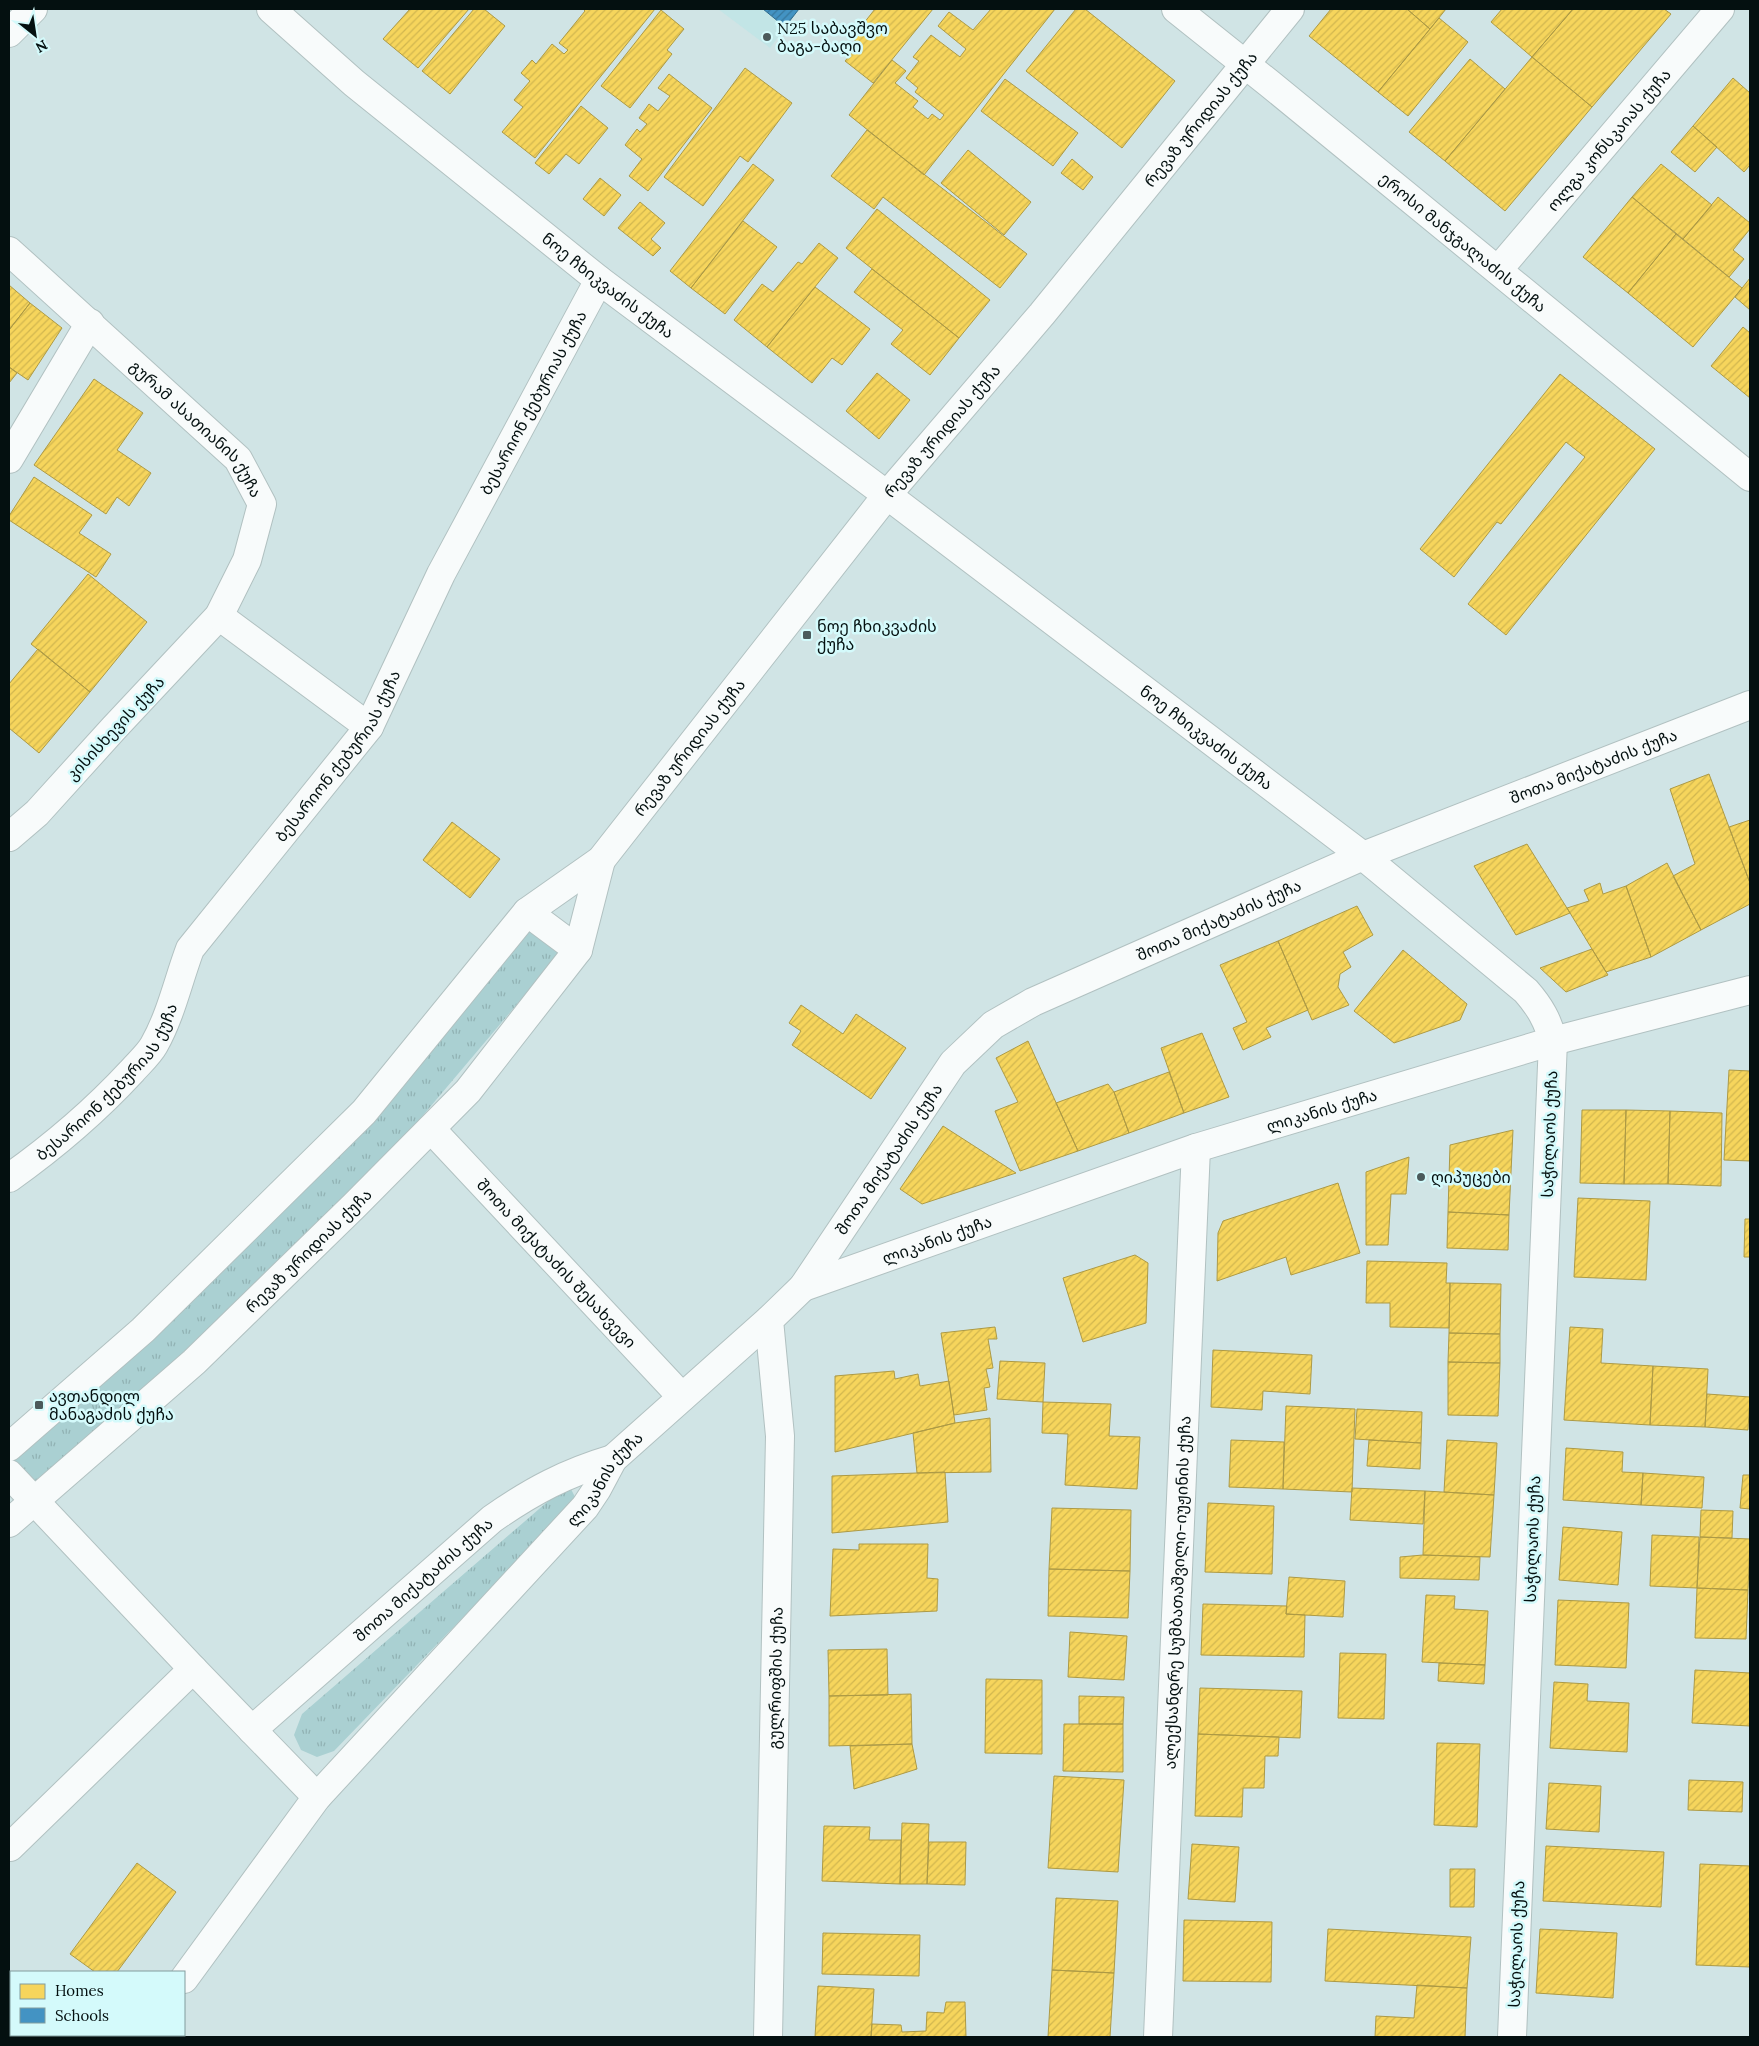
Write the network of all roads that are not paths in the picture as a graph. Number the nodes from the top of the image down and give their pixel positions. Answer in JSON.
{"nodes":[{"id":1,"x":33,"y":9,"type":"edge"},
{"id":2,"x":271,"y":9,"type":"edge"},
{"id":3,"x":1176,"y":9,"type":"edge"},
{"id":4,"x":1290,"y":9,"type":"edge"},
{"id":5,"x":1720,"y":9,"type":"edge"},
{"id":6,"x":9,"y":33,"type":"edge"},
{"id":7,"x":1244,"y":63,"type":"junction"},
{"id":8,"x":9,"y":251,"type":"edge"},
{"id":9,"x":1498,"y":270,"type":"junction"},
{"id":10,"x":599,"y":280,"type":"junction"},
{"id":11,"x":90,"y":324,"type":"junction"},
{"id":12,"x":9,"y":459,"type":"edge"},
{"id":13,"x":1750,"y":477,"type":"edge"},
{"id":14,"x":886,"y":495,"type":"junction"},
{"id":15,"x":219,"y":616,"type":"junction"},
{"id":16,"x":1750,"y":705,"type":"edge"},
{"id":17,"x":369,"y":727,"type":"junction"},
{"id":18,"x":9,"y":837,"type":"edge"},
{"id":19,"x":1363,"y":856,"type":"junction"},
{"id":20,"x":601,"y":860,"type":"junction"},
{"id":21,"x":527,"y":912,"type":"junction"},
{"id":22,"x":578,"y":950,"type":"junction"},
{"id":23,"x":1750,"y":990,"type":"edge"},
{"id":24,"x":1553,"y":1041,"type":"junction"},
{"id":25,"x":431,"y":1129,"type":"junction"},
{"id":26,"x":1196,"y":1148,"type":"junction"},
{"id":27,"x":9,"y":1178,"type":"edge"},
{"id":28,"x":803,"y":1287,"type":"junction"},
{"id":29,"x":770,"y":1320,"type":"junction"},
{"id":30,"x":682,"y":1397,"type":"junction"},
{"id":31,"x":9,"y":1447,"type":"edge"},
{"id":32,"x":613,"y":1459,"type":"junction"},
{"id":33,"x":9,"y":1474,"type":"edge"},
{"id":34,"x":34,"y":1501,"type":"junction"},
{"id":35,"x":9,"y":1523,"type":"edge"},
{"id":36,"x":192,"y":1669,"type":"junction"},
{"id":37,"x":252,"y":1730,"type":"junction"},
{"id":38,"x":317,"y":1797,"type":"junction"},
{"id":39,"x":10,"y":1846,"type":"edge"},
{"id":40,"x":185,"y":1978,"type":"edge"},
{"id":41,"x":768,"y":2037,"type":"edge"},
{"id":42,"x":1158,"y":2037,"type":"edge"},
{"id":43,"x":1512,"y":2037,"type":"edge"}],
"edges":[{"from":1,"to":6,"type":"street"},
{"from":2,"to":10,"type":"street","name":"ნოე ჩხიკვაძის ქუჩა"},
{"from":3,"to":7,"type":"street","name":"ეროსი მანჯგალაძის ქუჩა"},
{"from":4,"to":7,"type":"street","name":"რევაზ ურიდიას ქუჩა"},
{"from":5,"to":9,"type":"street","name":"ოლგა კონსკაიას ქუჩა"},
{"from":7,"to":9,"type":"street","name":"ეროსი მანჯგალაძის ქუჩა"},
{"from":7,"to":14,"type":"street","name":"რევაზ ურიდიას ქუჩა"},
{"from":8,"to":11,"type":"street","name":"გურამ ასათიანის ქუჩა"},
{"from":9,"to":13,"type":"street","name":"ეროსი მანჯგალაძის ქუჩა"},
{"from":10,"to":14,"type":"street","name":"ნოე ჩხიკვაძის ქუჩა"},
{"from":10,"to":17,"type":"street","name":"ბესარიონ ქებურიას ქუჩა"},
{"from":11,"to":12,"type":"street"},
{"from":11,"to":15,"type":"street","name":"გურამ ასათიანის ქუჩა"},
{"from":14,"to":19,"type":"street","name":"ნოე ჩხიკვაძის ქუჩა"},
{"from":14,"to":20,"type":"street","name":"რევაზ ურიდიას ქუჩა"},
{"from":15,"to":17,"type":"street"},
{"from":15,"to":18,"type":"street","name":"კისისხევის ქუჩა"},
{"from":16,"to":19,"type":"street","name":"შოთა მიქატაძის ქუჩა"},
{"from":17,"to":27,"type":"street","name":"ბესარიონ ქებურიას ქუჩა"},
{"from":19,"to":24,"type":"street","name":"ნოე ჩხიკვაძის ქუჩა"},
{"from":19,"to":28,"type":"street","name":"შოთა მიქატაძის ქუჩა"},
{"from":20,"to":21,"type":"street","name":"რევაზ ურიდიას ქუჩა"},
{"from":20,"to":22,"type":"street","name":"რევაზ ურიდიას ქუჩა"},
{"from":21,"to":22,"type":"street"},
{"from":21,"to":31,"type":"street","name":"რევაზ ურიდიას ქუჩა"},
{"from":22,"to":25,"type":"street","name":"რევაზ ურიდიას ქუჩა"},
{"from":23,"to":24,"type":"street","name":"ლიკანის ქუჩა"},
{"from":24,"to":26,"type":"street","name":"ლიკანის ქუჩა"},
{"from":24,"to":43,"type":"street","name":"საჭილაოს ქუჩა"},
{"from":25,"to":30,"type":"street","name":"შოთა მიქატაძის შესახვევი"},
{"from":25,"to":34,"type":"street","name":"რევაზ ურიდიას ქუჩა"},
{"from":26,"to":28,"type":"street","name":"ლიკანის ქუჩა"},
{"from":26,"to":42,"type":"street","name":"ალექსანდრე სუმბათაშვილი-იუჟინის ქუჩა"},
{"from":28,"to":29,"type":"street","name":"ლიკანის ქუჩა"},
{"from":29,"to":30,"type":"street","name":"ლიკანის ქუჩა"},
{"from":29,"to":41,"type":"street","name":"გულრიფშის ქუჩა"},
{"from":30,"to":32,"type":"street","name":"ლიკანის ქუჩა"},
{"from":32,"to":37,"type":"street","name":"შოთა მიქატაძის ქუჩა"},
{"from":32,"to":38,"type":"street","name":"ლიკანის ქუჩა"},
{"from":33,"to":34,"type":"street"},
{"from":34,"to":35,"type":"street","name":"რევაზ ურიდიას ქუჩა"},
{"from":34,"to":36,"type":"street"},
{"from":36,"to":37,"type":"street"},
{"from":36,"to":39,"type":"street"},
{"from":37,"to":38,"type":"street"},
{"from":38,"to":40,"type":"street","name":"ლიკანის ქუჩა"}]}
